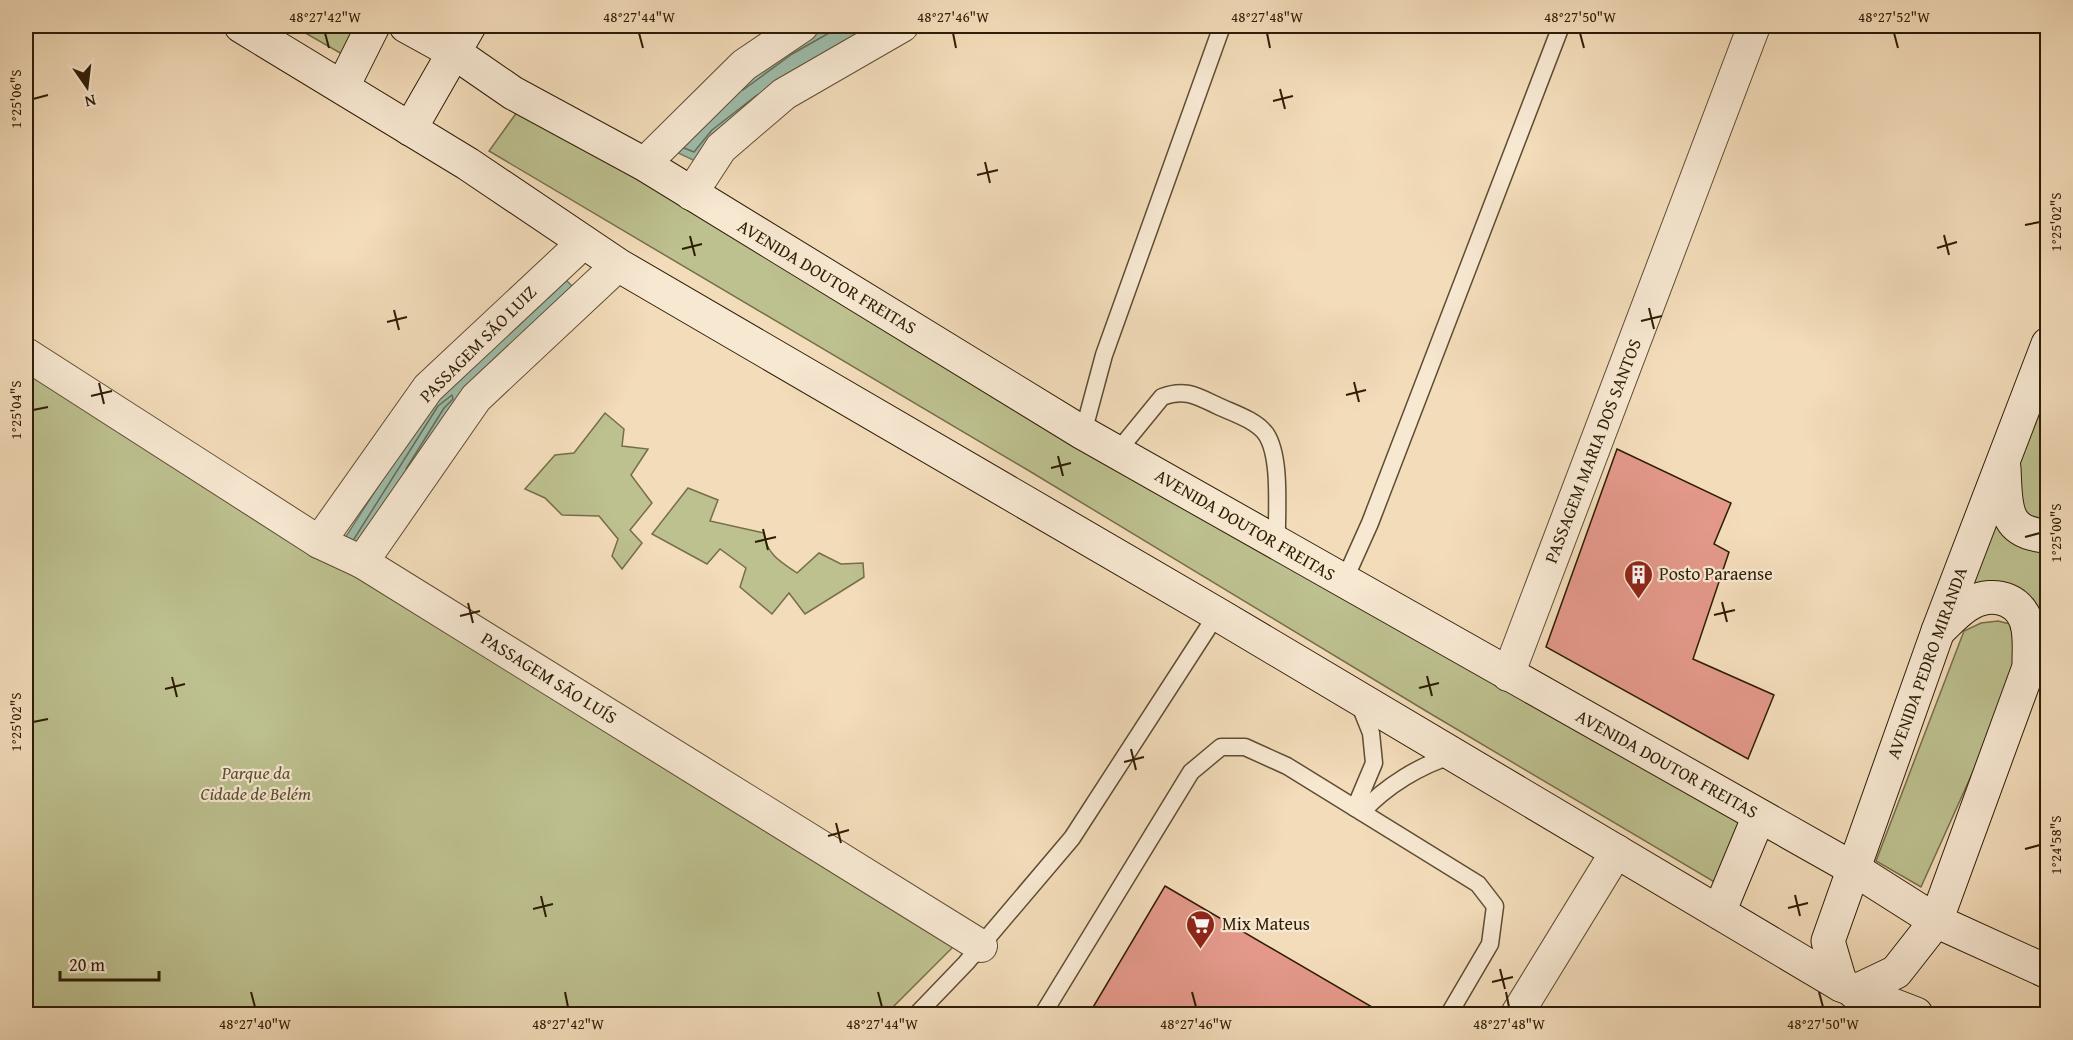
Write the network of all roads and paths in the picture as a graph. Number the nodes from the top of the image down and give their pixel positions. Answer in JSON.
{"nodes":[{"id":1,"x":241,"y":26,"type":"edge"},
{"id":2,"x":373,"y":26,"type":"edge"},
{"id":3,"x":406,"y":26,"type":"edge"},
{"id":4,"x":801,"y":26,"type":"edge"},
{"id":5,"x":902,"y":26,"type":"edge"},
{"id":6,"x":1222,"y":26,"type":"edge"},
{"id":7,"x":1561,"y":26,"type":"edge"},
{"id":8,"x":1754,"y":26,"type":"edge"},
{"id":9,"x":462,"y":39,"type":"edge"},
{"id":10,"x":343,"y":86,"type":"junction"},
{"id":11,"x":411,"y":129,"type":"junction"},
{"id":12,"x":644,"y":164,"type":"junction"},
{"id":13,"x":691,"y":194,"type":"junction"},
{"id":14,"x":584,"y":242,"type":"junction"},
{"id":15,"x":618,"y":265,"type":"junction"},
{"id":16,"x":2048,"y":344,"type":"edge"},
{"id":17,"x":26,"y":354,"type":"edge"},
{"id":18,"x":1083,"y":433,"type":"junction"},
{"id":19,"x":1117,"y":452,"type":"junction"},
{"id":20,"x":2003,"y":460,"type":"junction"},
{"id":21,"x":2048,"y":536,"type":"edge"},
{"id":22,"x":319,"y":542,"type":"junction"},
{"id":23,"x":1277,"y":543,"type":"junction"},
{"id":24,"x":362,"y":562,"type":"junction"},
{"id":25,"x":1344,"y":581,"type":"junction"},
{"id":26,"x":1218,"y":614,"type":"junction"},
{"id":27,"x":2048,"y":625,"type":"edge"},
{"id":28,"x":1938,"y":631,"type":"junction"},
{"id":29,"x":2029,"y":667,"type":"junction"},
{"id":30,"x":1508,"y":675,"type":"junction"},
{"id":31,"x":1357,"y":696,"type":"junction"},
{"id":32,"x":1455,"y":755,"type":"junction"},
{"id":33,"x":1358,"y":810,"type":"junction"},
{"id":34,"x":1759,"y":816,"type":"junction"},
{"id":35,"x":1617,"y":852,"type":"junction"},
{"id":36,"x":1854,"y":869,"type":"junction"},
{"id":37,"x":1719,"y":912,"type":"junction"},
{"id":38,"x":1936,"y":921,"type":"junction"},
{"id":39,"x":981,"y":946,"type":"junction"},
{"id":40,"x":2048,"y":972,"type":"edge"},
{"id":41,"x":1847,"y":988,"type":"junction"},
{"id":42,"x":917,"y":1014,"type":"edge"},
{"id":43,"x":1043,"y":1014,"type":"edge"},
{"id":44,"x":1449,"y":1014,"type":"edge"},
{"id":45,"x":1517,"y":1014,"type":"edge"},
{"id":46,"x":1916,"y":1014,"type":"edge"}],
"edges":[{"from":1,"to":10,"type":"main road"},
{"from":2,"to":10,"type":"main road"},
{"from":3,"to":9,"type":"main road","name":"AVENIDA DOUTOR FREITAS"},
{"from":4,"to":12,"type":"street"},
{"from":5,"to":13,"type":"street"},
{"from":6,"to":18,"type":"lane"},
{"from":7,"to":25,"type":"lane"},
{"from":8,"to":30,"type":"street","name":"PASSAGEM MARIA DOS SANTOS"},
{"from":9,"to":11,"type":"main road"},
{"from":9,"to":12,"type":"main road","name":"AVENIDA DOUTOR FREITAS"},
{"from":10,"to":11,"type":"main road"},
{"from":11,"to":14,"type":"main road"},
{"from":12,"to":13,"type":"main road","name":"AVENIDA DOUTOR FREITAS"},
{"from":13,"to":18,"type":"main road","name":"AVENIDA DOUTOR FREITAS"},
{"from":14,"to":15,"type":"main road"},
{"from":14,"to":22,"type":"street","name":"PASSAGEM SÃO LUIZ"},
{"from":15,"to":24,"type":"street","name":"PASSAGEM SÃO LUIZ"},
{"from":15,"to":26,"type":"main road"},
{"from":16,"to":20,"type":"main road","name":"AVENIDA PEDRO MIRANDA"},
{"from":17,"to":22,"type":"street","name":"PASSAGEM SÃO LUÍS"},
{"from":18,"to":19,"type":"main road","name":"AVENIDA DOUTOR FREITAS"},
{"from":19,"to":23,"type":"main road","name":"AVENIDA DOUTOR FREITAS"},
{"from":19,"to":23,"type":"lane"},
{"from":20,"to":21,"type":"main road"},
{"from":20,"to":28,"type":"main road","name":"AVENIDA PEDRO MIRANDA"},
{"from":22,"to":24,"type":"street","name":"PASSAGEM SÃO LUÍS"},
{"from":23,"to":25,"type":"main road","name":"AVENIDA DOUTOR FREITAS"},
{"from":24,"to":39,"type":"street","name":"PASSAGEM SÃO LUÍS"},
{"from":25,"to":30,"type":"main road","name":"AVENIDA DOUTOR FREITAS"},
{"from":26,"to":31,"type":"main road"},
{"from":26,"to":39,"type":"lane"},
{"from":27,"to":29,"type":"main road"},
{"from":28,"to":29,"type":"main road"},
{"from":28,"to":36,"type":"main road","name":"AVENIDA PEDRO MIRANDA"},
{"from":29,"to":38,"type":"main road"},
{"from":30,"to":34,"type":"main road","name":"AVENIDA DOUTOR FREITAS"},
{"from":31,"to":32,"type":"main road"},
{"from":31,"to":33,"type":"lane"},
{"from":32,"to":33,"type":"lane"},
{"from":32,"to":35,"type":"main road"},
{"from":33,"to":43,"type":"lane"},
{"from":33,"to":44,"type":"lane"},
{"from":34,"to":36,"type":"main road","name":"AVENIDA DOUTOR FREITAS"},
{"from":34,"to":37,"type":"main road"},
{"from":35,"to":37,"type":"main road"},
{"from":35,"to":45,"type":"street"},
{"from":36,"to":38,"type":"main road","name":"AVENIDA DOUTOR FREITAS"},
{"from":36,"to":41,"type":"main road","name":"AVENIDA PEDRO MIRANDA"},
{"from":37,"to":41,"type":"main road"},
{"from":38,"to":40,"type":"main road","name":"AVENIDA DOUTOR FREITAS"},
{"from":38,"to":41,"type":"main road"},
{"from":39,"to":42,"type":"lane"},
{"from":41,"to":46,"type":"main road"}]}
